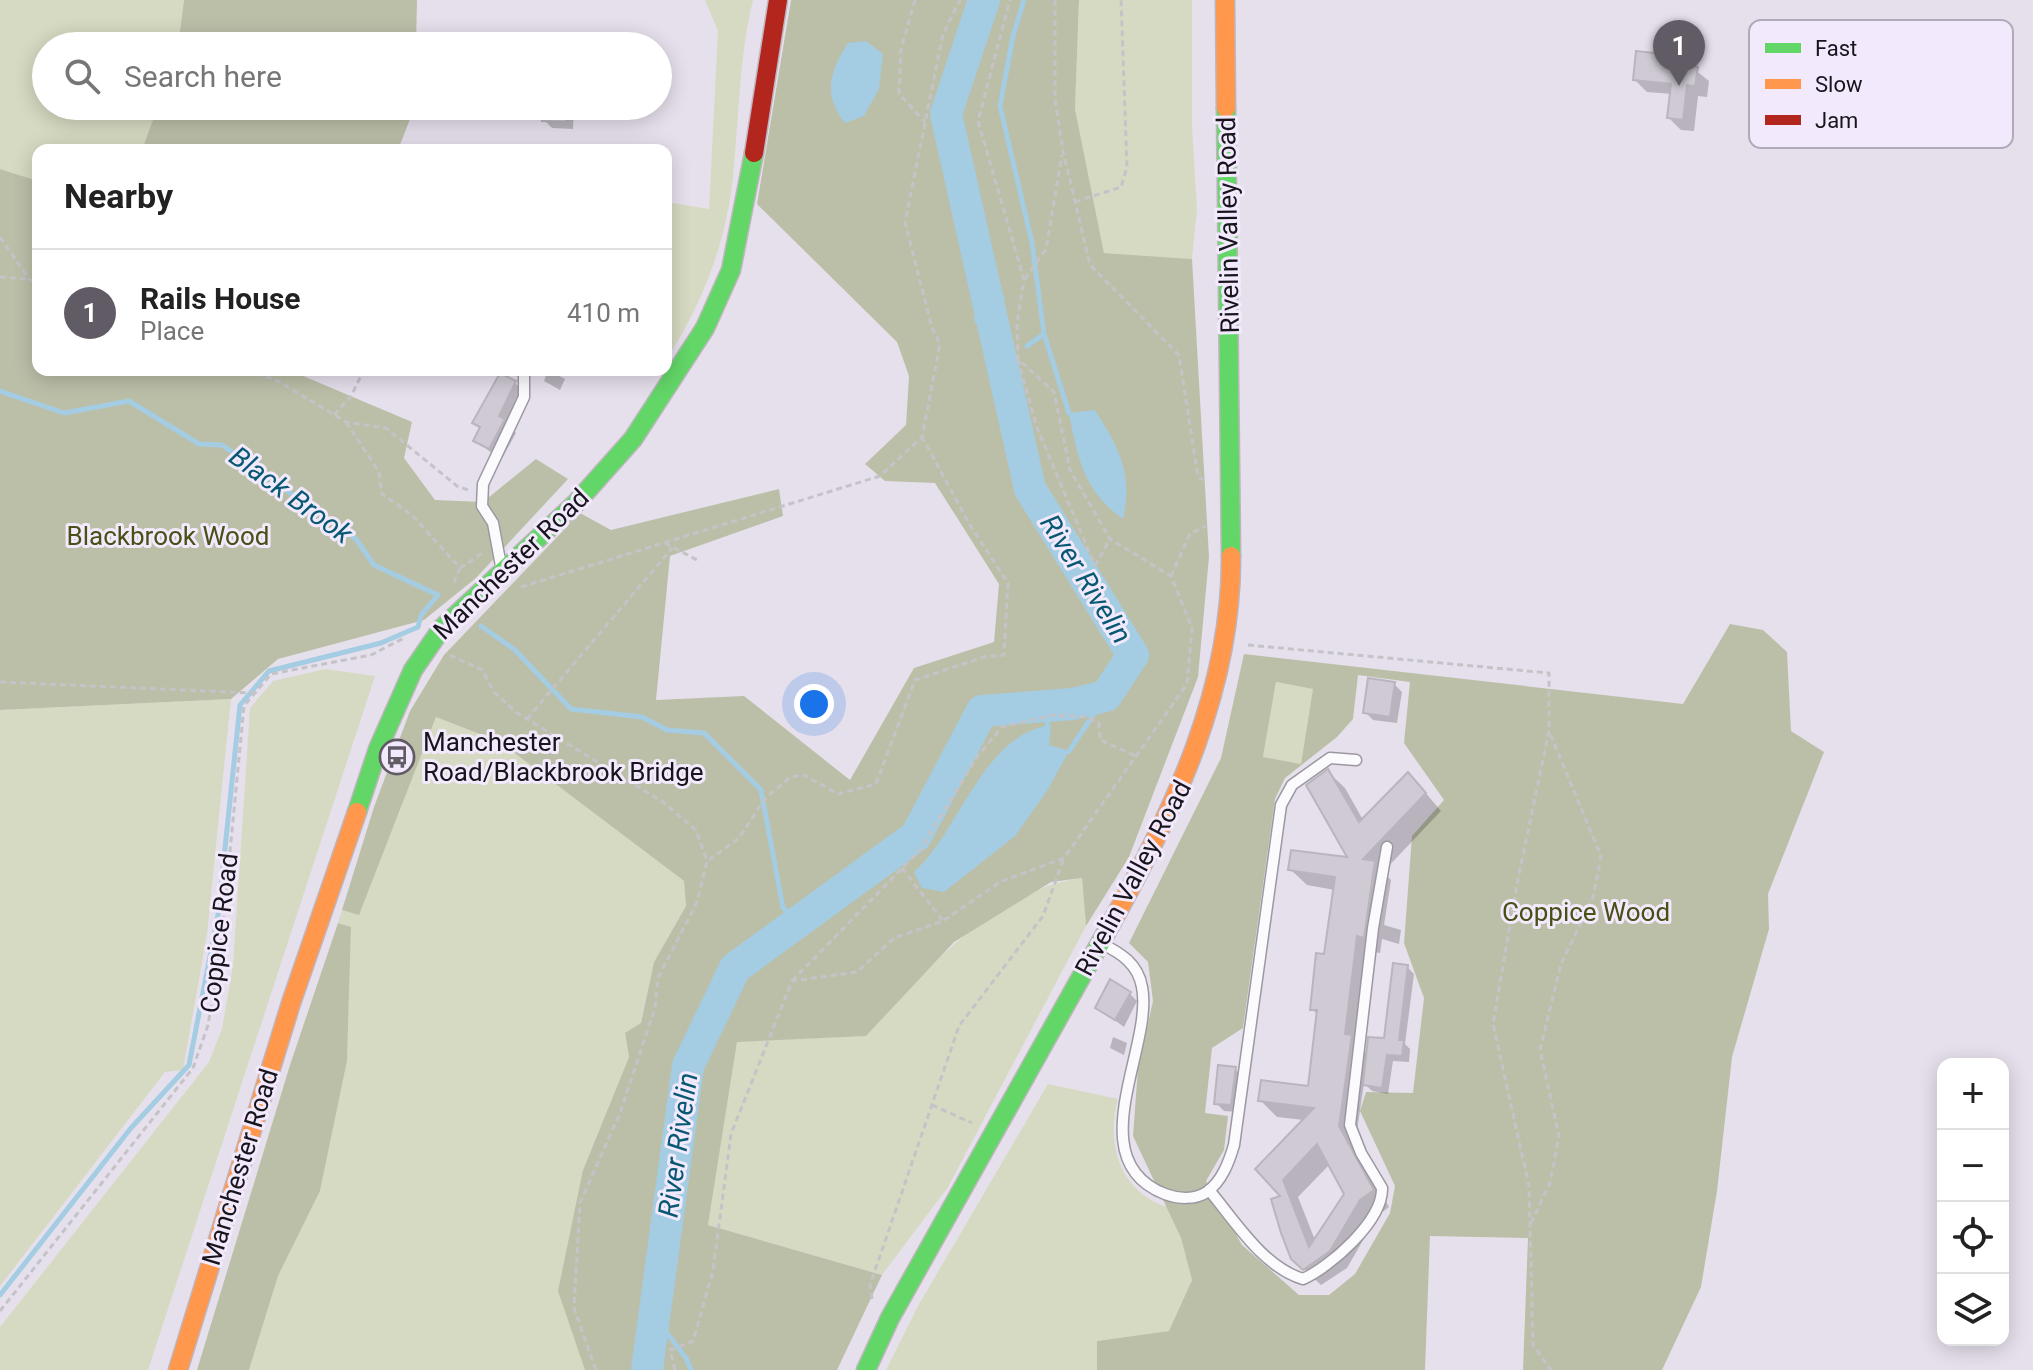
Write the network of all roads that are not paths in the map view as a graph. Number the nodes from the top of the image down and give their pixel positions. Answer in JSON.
{"nodes":[{"id":1,"x":778,"y":0,"type":"edge"},
{"id":2,"x":1225,"y":0,"type":"edge"},
{"id":3,"x":524,"y":376,"type":"edge"},
{"id":4,"x":500,"y":575,"type":"junction"},
{"id":5,"x":1356,"y":760,"type":"dead end"},
{"id":6,"x":1387,"y":847,"type":"dead end"},
{"id":7,"x":1100,"y":943,"type":"junction"},
{"id":8,"x":1209,"y":1190,"type":"junction"},
{"id":9,"x":178,"y":1370,"type":"edge"},
{"id":10,"x":866,"y":1370,"type":"edge"}],
"edges":[{"from":1,"to":4,"type":"main road","name":"Manchester Road"},
{"from":2,"to":7,"type":"main road","name":"Rivelin Valley Road"},
{"from":3,"to":4,"type":"lane"},
{"from":4,"to":9,"type":"main road","name":"Manchester Road"},
{"from":5,"to":8,"type":"lane"},
{"from":6,"to":8,"type":"lane"},
{"from":7,"to":8,"type":"lane"},
{"from":7,"to":10,"type":"main road","name":"Rivelin Valley Road"}]}
